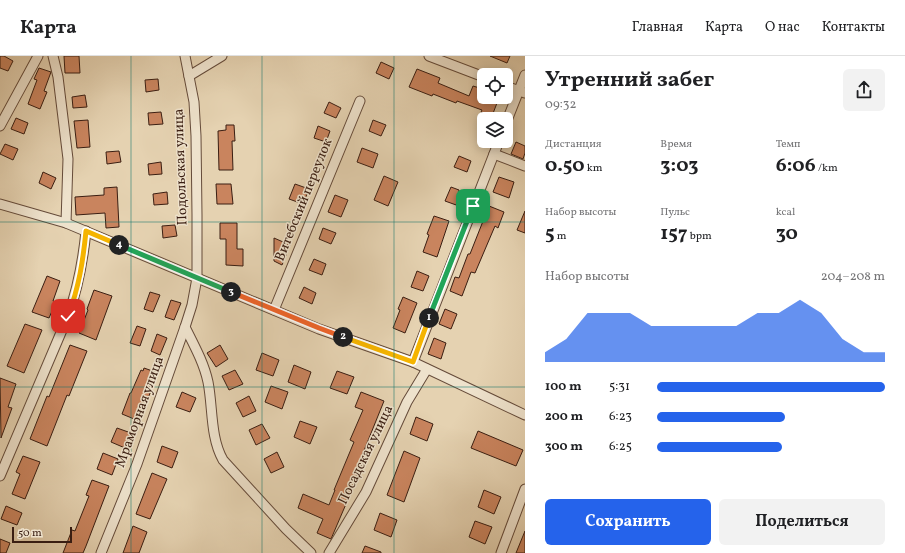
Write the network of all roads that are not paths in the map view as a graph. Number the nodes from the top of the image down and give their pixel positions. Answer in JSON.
{"nodes":[{"id":1,"x":38,"y":56,"type":"edge"},
{"id":2,"x":53,"y":56,"type":"edge"},
{"id":3,"x":185,"y":56,"type":"edge"},
{"id":4,"x":222,"y":56,"type":"edge"},
{"id":5,"x":429,"y":56,"type":"edge"},
{"id":6,"x":477,"y":74,"type":"edge"},
{"id":7,"x":525,"y":75,"type":"edge"},
{"id":8,"x":189,"y":76,"type":"junction"},
{"id":9,"x":522,"y":92,"type":"edge"},
{"id":10,"x":360,"y":101,"type":"dead end"},
{"id":11,"x":512,"y":112,"type":"edge"},
{"id":12,"x":0,"y":126,"type":"edge"},
{"id":13,"x":496,"y":148,"type":"edge"},
{"id":14,"x":494,"y":154,"type":"junction"},
{"id":15,"x":525,"y":166,"type":"edge"},
{"id":16,"x":0,"y":204,"type":"edge"},
{"id":17,"x":66,"y":223,"type":"junction"},
{"id":18,"x":86,"y":231,"type":"junction"},
{"id":19,"x":197,"y":278,"type":"junction"},
{"id":20,"x":274,"y":310,"type":"junction"},
{"id":21,"x":186,"y":328,"type":"junction"},
{"id":22,"x":413,"y":362,"type":"junction"},
{"id":23,"x":427,"y":369,"type":"junction"},
{"id":24,"x":525,"y":415,"type":"edge"},
{"id":25,"x":0,"y":476,"type":"edge"},
{"id":26,"x":525,"y":489,"type":"edge"},
{"id":27,"x":101,"y":553,"type":"edge"},
{"id":28,"x":311,"y":553,"type":"edge"},
{"id":29,"x":329,"y":553,"type":"edge"},
{"id":30,"x":501,"y":553,"type":"edge"}],
"edges":[{"from":1,"to":12,"type":"street"},
{"from":2,"to":17,"type":"street"},
{"from":3,"to":8,"type":"street","name":"Подольская улица"},
{"from":4,"to":8,"type":"street"},
{"from":5,"to":6,"type":"street"},
{"from":7,"to":9,"type":"street"},
{"from":8,"to":19,"type":"street","name":"Подольская улица"},
{"from":9,"to":11,"type":"street"},
{"from":10,"to":20,"type":"street","name":"Витебский переулок"},
{"from":13,"to":14,"type":"street"},
{"from":14,"to":15,"type":"street"},
{"from":14,"to":22,"type":"street"},
{"from":16,"to":17,"type":"street"},
{"from":17,"to":18,"type":"street"},
{"from":18,"to":19,"type":"street"},
{"from":18,"to":25,"type":"street"},
{"from":19,"to":20,"type":"street"},
{"from":19,"to":21,"type":"street","name":"Мраморная улица"},
{"from":20,"to":22,"type":"street"},
{"from":21,"to":27,"type":"street","name":"Мраморная улица"},
{"from":21,"to":28,"type":"street"},
{"from":22,"to":23,"type":"street"},
{"from":23,"to":24,"type":"street"},
{"from":23,"to":29,"type":"street","name":"Посадская улица"},
{"from":26,"to":30,"type":"street"}]}
